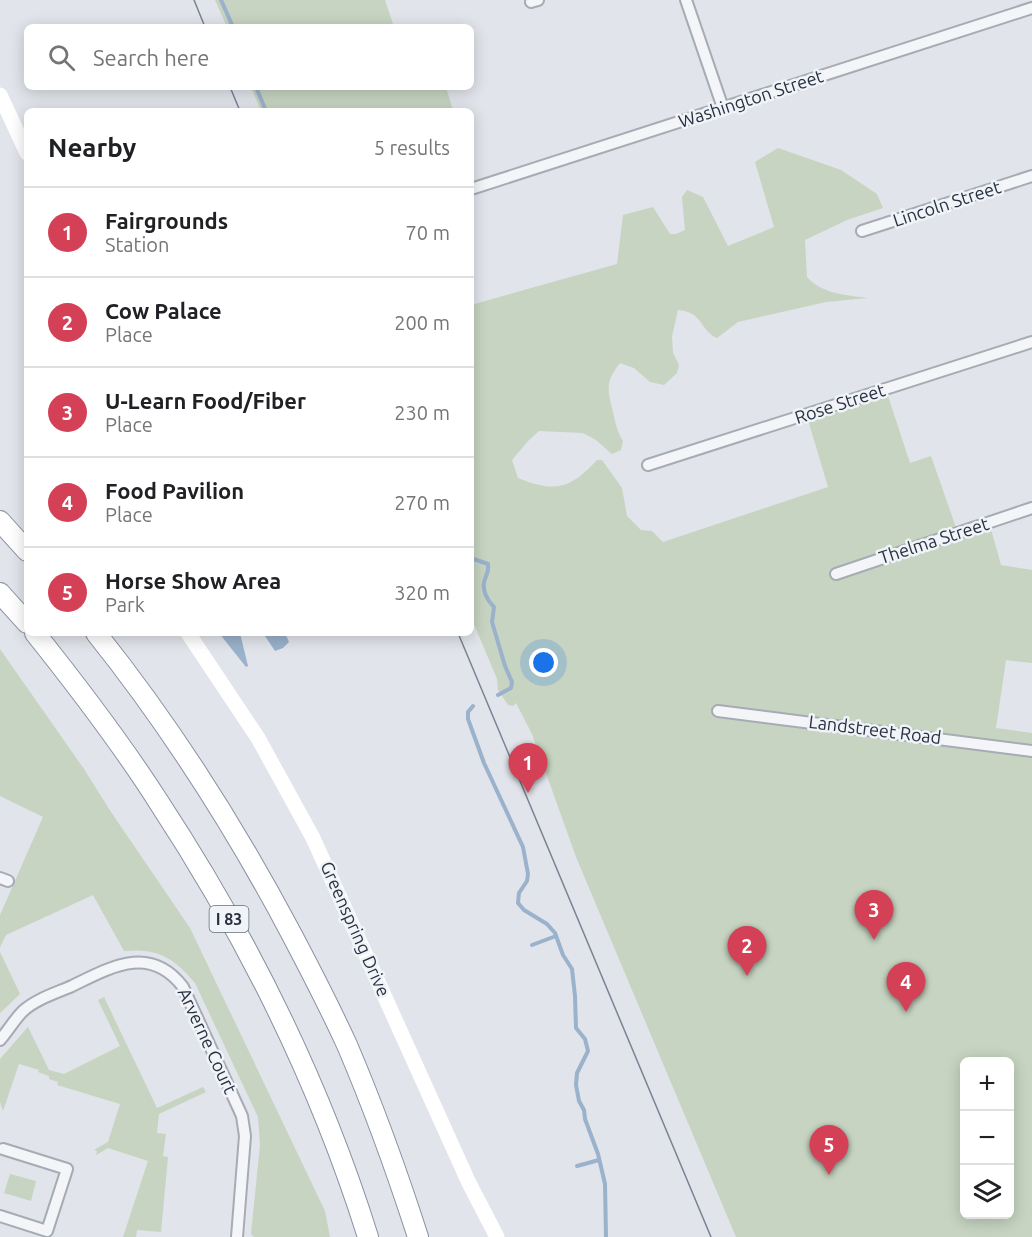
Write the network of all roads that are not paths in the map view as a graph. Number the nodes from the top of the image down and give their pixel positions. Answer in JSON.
{"nodes":[{"id":1,"x":686,"y":0,"type":"edge"},
{"id":2,"x":1032,"y":8,"type":"edge"},
{"id":3,"x":0,"y":96,"type":"edge"},
{"id":4,"x":723,"y":108,"type":"junction"},
{"id":5,"x":24,"y":147,"type":"edge"},
{"id":6,"x":1032,"y":176,"type":"edge"},
{"id":7,"x":474,"y":188,"type":"edge"},
{"id":8,"x":862,"y":231,"type":"dead end"},
{"id":9,"x":1032,"y":342,"type":"edge"},
{"id":10,"x":648,"y":465,"type":"dead end"},
{"id":11,"x":1032,"y":508,"type":"edge"},
{"id":12,"x":0,"y":521,"type":"edge"},
{"id":13,"x":24,"y":548,"type":"edge"},
{"id":14,"x":836,"y":574,"type":"dead end"},
{"id":15,"x":0,"y":593,"type":"edge"},
{"id":16,"x":24,"y":620,"type":"edge"},
{"id":17,"x":36,"y":636,"type":"edge"},
{"id":18,"x":98,"y":636,"type":"edge"},
{"id":19,"x":190,"y":636,"type":"edge"},
{"id":20,"x":718,"y":711,"type":"dead end"},
{"id":21,"x":1032,"y":751,"type":"edge"},
{"id":22,"x":0,"y":1040,"type":"edge"},
{"id":23,"x":1,"y":1149,"type":"edge"},
{"id":24,"x":0,"y":1216,"type":"edge"},
{"id":25,"x":237,"y":1237,"type":"edge"},
{"id":26,"x":368,"y":1237,"type":"edge"},
{"id":27,"x":418,"y":1237,"type":"edge"},
{"id":28,"x":497,"y":1237,"type":"edge"}],
"edges":[{"from":1,"to":4,"type":"street"},
{"from":2,"to":4,"type":"street","name":"Washington Street"},
{"from":3,"to":5,"type":"main road"},
{"from":4,"to":7,"type":"street","name":"Washington Street"},
{"from":6,"to":8,"type":"street","name":"Lincoln Street"},
{"from":9,"to":10,"type":"street","name":"Rose Street"},
{"from":11,"to":14,"type":"street","name":"Thelma Street"},
{"from":12,"to":13,"type":"highway"},
{"from":15,"to":16,"type":"highway"},
{"from":17,"to":26,"type":"highway","number":"I 83"},
{"from":18,"to":27,"type":"highway","number":"I 83"},
{"from":19,"to":28,"type":"main road","name":"Greenspring Drive"},
{"from":20,"to":21,"type":"street","name":"Landstreet Road"},
{"from":22,"to":25,"type":"street","name":"Arverne Court"},
{"from":23,"to":24,"type":"street"}]}
